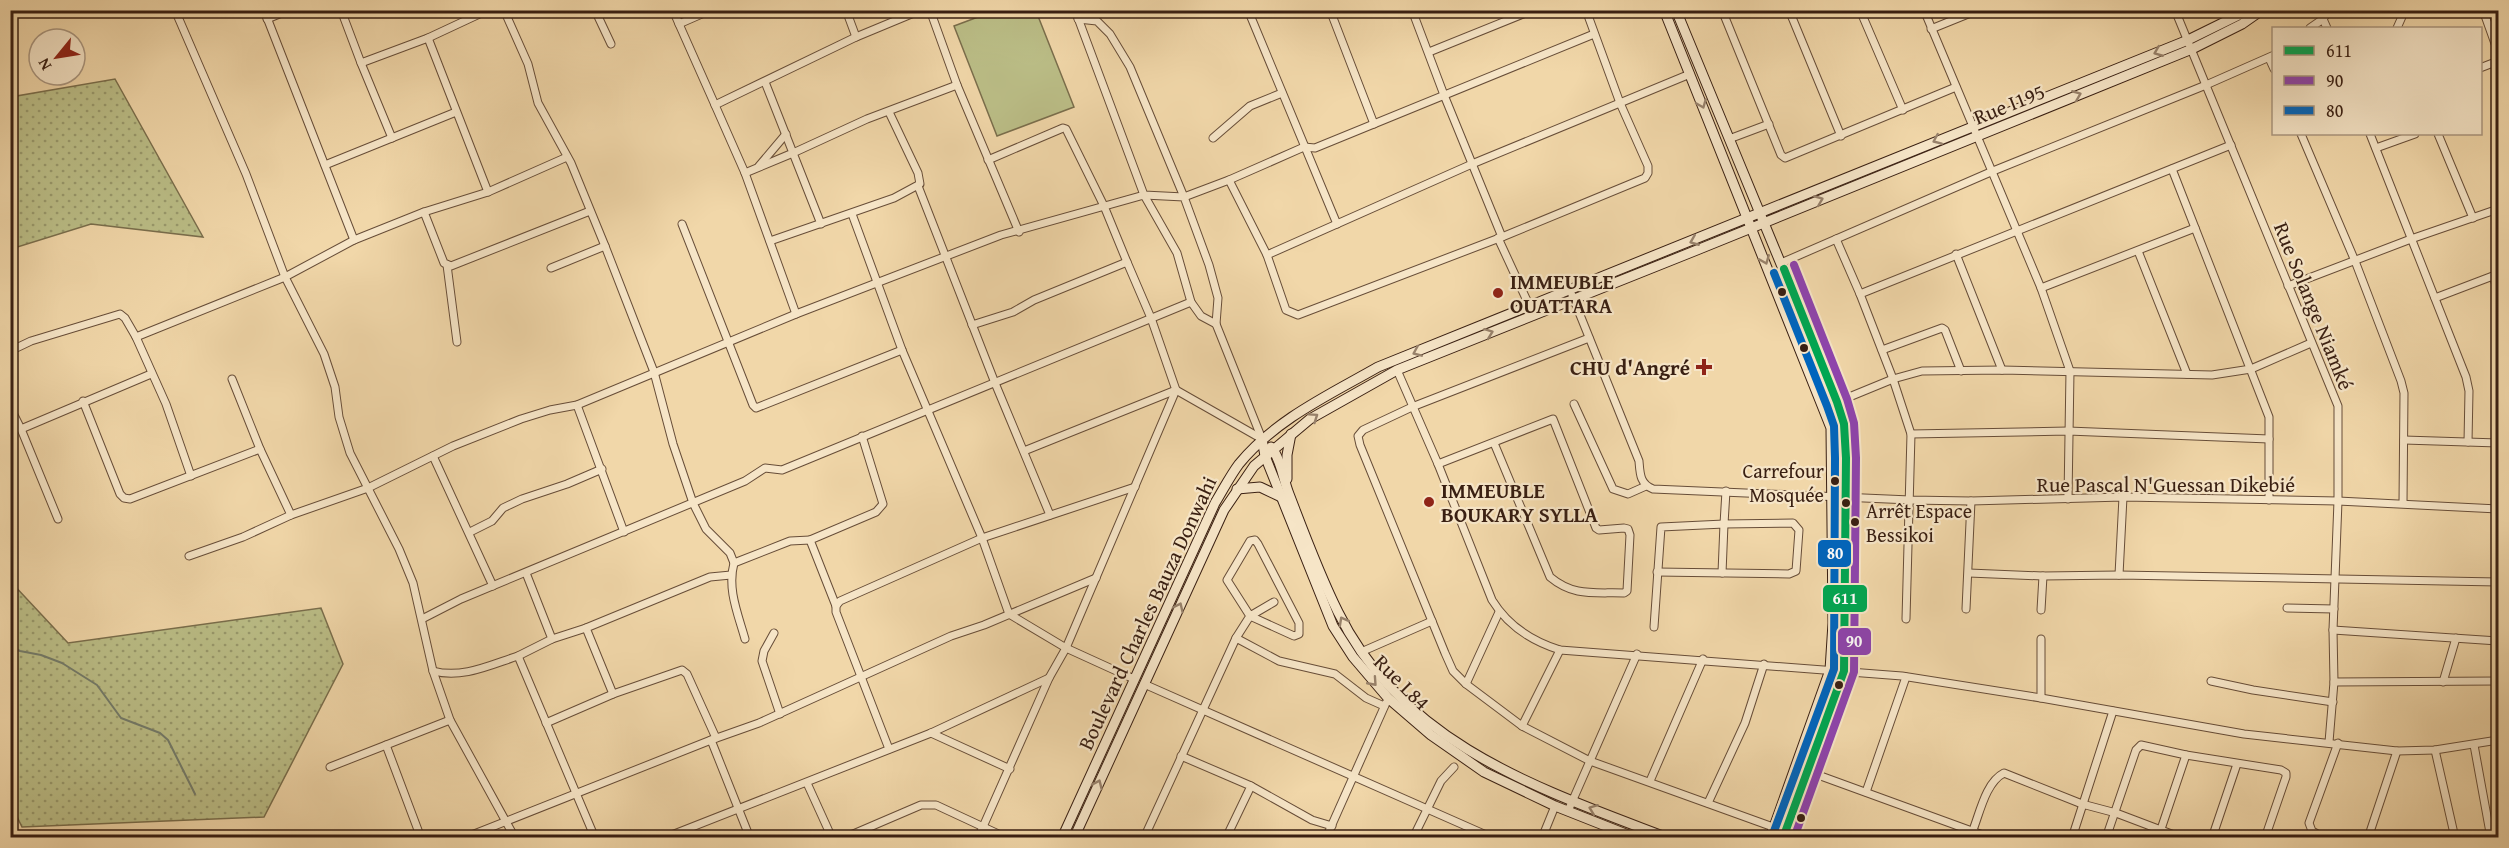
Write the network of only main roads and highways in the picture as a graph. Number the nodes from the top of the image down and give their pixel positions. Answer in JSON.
{"nodes":[{"id":1,"x":1664,"y":10,"type":"edge"},
{"id":2,"x":1676,"y":10,"type":"edge"},
{"id":3,"x":2249,"y":10,"type":"edge"},
{"id":4,"x":2262,"y":10,"type":"edge"},
{"id":5,"x":2190,"y":45,"type":"junction"},
{"id":6,"x":1763,"y":217,"type":"junction"},
{"id":7,"x":1750,"y":223,"type":"junction"},
{"id":8,"x":1829,"y":381,"type":"junction"},
{"id":9,"x":1816,"y":386,"type":"junction"},
{"id":10,"x":1291,"y":434,"type":"junction"},
{"id":11,"x":1263,"y":440,"type":"junction"},
{"id":12,"x":1273,"y":449,"type":"junction"},
{"id":13,"x":1265,"y":456,"type":"junction"},
{"id":14,"x":1237,"y":489,"type":"junction"},
{"id":15,"x":1285,"y":495,"type":"junction"},
{"id":16,"x":1784,"y":836,"type":"edge"},
{"id":17,"x":1062,"y":837,"type":"edge"},
{"id":18,"x":1074,"y":837,"type":"edge"},
{"id":19,"x":1636,"y":837,"type":"edge"},
{"id":20,"x":1668,"y":837,"type":"edge"},
{"id":21,"x":1770,"y":837,"type":"edge"}],
"edges":[{"from":1,"to":7,"type":"main road","one_way":true},
{"from":2,"to":6,"type":"main road"},
{"from":3,"to":5,"type":"main road","name":"Rue I195"},
{"from":4,"to":5,"type":"main road","name":"Rue I195"},
{"from":6,"to":5,"type":"main road","name":"Rue I195","one_way":true},
{"from":5,"to":6,"type":"main road","name":"Rue I195","one_way":true},
{"from":6,"to":7,"type":"main road"},
{"from":6,"to":8,"type":"main road"},
{"from":7,"to":9,"type":"main road","one_way":true},
{"from":10,"to":7,"type":"main road","name":"Boulevard Charles Bauza Donwahi","one_way":true},
{"from":7,"to":11,"type":"main road","name":"Boulevard Charles Bauza Donwahi","one_way":true},
{"from":8,"to":9,"type":"main road"},
{"from":8,"to":16,"type":"main road"},
{"from":9,"to":21,"type":"main road"},
{"from":10,"to":12,"type":"main road","name":"Boulevard Charles Bauza Donwahi"},
{"from":10,"to":15,"type":"main road"},
{"from":11,"to":12,"type":"main road"},
{"from":11,"to":13,"type":"main road","name":"Rue L84"},
{"from":11,"to":17,"type":"main road","name":"Boulevard Charles Bauza Donwahi"},
{"from":12,"to":13,"type":"main road","name":"Boulevard Charles Bauza Donwahi"},
{"from":12,"to":15,"type":"main road"},
{"from":13,"to":14,"type":"main road","name":"Boulevard Charles Bauza Donwahi"},
{"from":13,"to":15,"type":"main road","name":"Rue L84"},
{"from":14,"to":15,"type":"main road"},
{"from":18,"to":14,"type":"main road","name":"Boulevard Charles Bauza Donwahi","one_way":true},
{"from":15,"to":19,"type":"main road","name":"Rue L84","one_way":true},
{"from":20,"to":15,"type":"main road","one_way":true}]}
